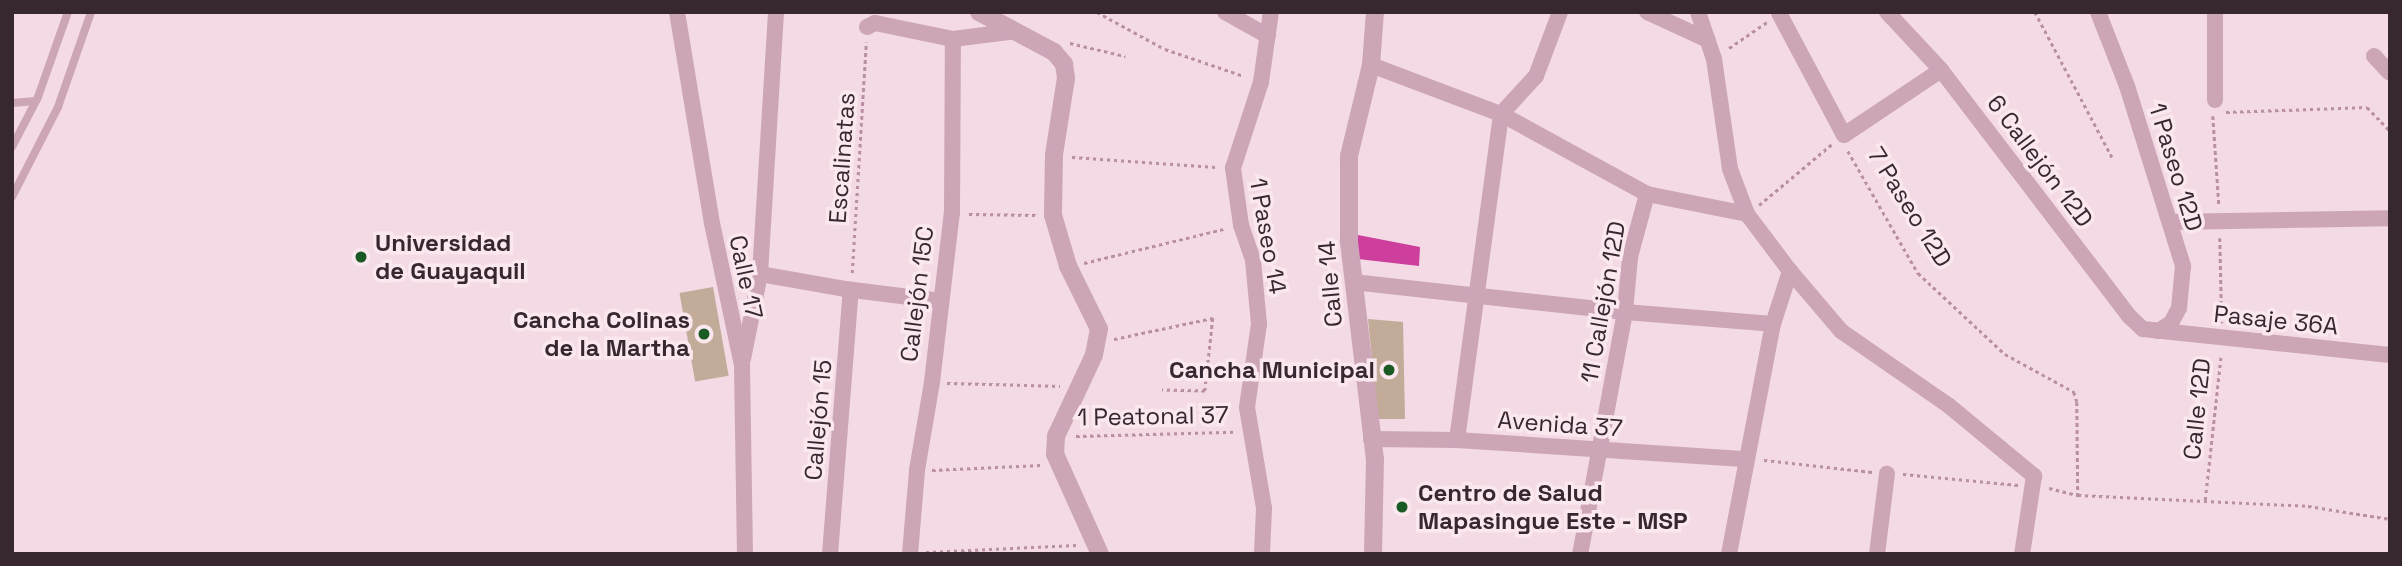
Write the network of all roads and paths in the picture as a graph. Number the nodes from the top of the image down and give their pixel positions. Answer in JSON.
{"nodes":[{"id":1,"x":68,"y":12,"type":"edge"},
{"id":2,"x":91,"y":12,"type":"edge"},
{"id":3,"x":677,"y":12,"type":"edge"},
{"id":4,"x":776,"y":12,"type":"edge"},
{"id":5,"x":979,"y":12,"type":"edge"},
{"id":6,"x":1097,"y":12,"type":"edge"},
{"id":7,"x":1224,"y":12,"type":"edge"},
{"id":8,"x":1271,"y":12,"type":"edge"},
{"id":9,"x":1375,"y":12,"type":"edge"},
{"id":10,"x":1560,"y":12,"type":"edge"},
{"id":11,"x":1647,"y":12,"type":"edge"},
{"id":12,"x":1698,"y":12,"type":"edge"},
{"id":13,"x":1887,"y":12,"type":"edge"},
{"id":14,"x":2035,"y":12,"type":"edge"},
{"id":15,"x":2098,"y":12,"type":"edge"},
{"id":16,"x":2215,"y":12,"type":"edge"},
{"id":17,"x":1779,"y":13,"type":"edge"},
{"id":18,"x":867,"y":27,"type":"joint"},
{"id":19,"x":1016,"y":31,"type":"junction"},
{"id":20,"x":1268,"y":36,"type":"junction"},
{"id":21,"x":953,"y":39,"type":"junction"},
{"id":22,"x":1708,"y":40,"type":"junction"},
{"id":23,"x":1714,"y":59,"type":"junction"},
{"id":24,"x":1371,"y":65,"type":"junction"},
{"id":25,"x":1941,"y":71,"type":"junction"},
{"id":26,"x":1261,"y":82,"type":"junction"},
{"id":27,"x":36,"y":101,"type":"junction"},
{"id":28,"x":12,"y":103,"type":"edge"},
{"id":29,"x":2214,"y":106,"type":"junction"},
{"id":30,"x":1501,"y":114,"type":"junction"},
{"id":31,"x":2390,"y":131,"type":"edge"},
{"id":32,"x":1844,"y":135,"type":"junction"},
{"id":33,"x":12,"y":147,"type":"edge"},
{"id":34,"x":1054,"y":155,"type":"junction"},
{"id":35,"x":2113,"y":159,"type":"dead end"},
{"id":36,"x":1233,"y":169,"type":"junction"},
{"id":37,"x":1647,"y":194,"type":"junction"},
{"id":38,"x":12,"y":197,"type":"edge"},
{"id":39,"x":952,"y":213,"type":"junction"},
{"id":40,"x":1747,"y":214,"type":"junction"},
{"id":41,"x":1053,"y":215,"type":"junction"},
{"id":42,"x":2390,"y":218,"type":"edge"},
{"id":43,"x":2171,"y":222,"type":"junction"},
{"id":44,"x":2220,"y":222,"type":"junction"},
{"id":45,"x":1241,"y":225,"type":"junction"},
{"id":46,"x":1068,"y":266,"type":"junction"},
{"id":47,"x":1790,"y":271,"type":"junction"},
{"id":48,"x":760,"y":274,"type":"junction"},
{"id":49,"x":1353,"y":282,"type":"junction"},
{"id":50,"x":851,"y":290,"type":"junction"},
{"id":51,"x":1478,"y":296,"type":"junction"},
{"id":52,"x":941,"y":300,"type":"junction"},
{"id":53,"x":1625,"y":312,"type":"junction"},
{"id":54,"x":1773,"y":324,"type":"junction"},
{"id":55,"x":2158,"y":331,"type":"junction"},
{"id":56,"x":2222,"y":338,"type":"junction"},
{"id":57,"x":1097,"y":342,"type":"junction"},
{"id":58,"x":2390,"y":355,"type":"edge"},
{"id":59,"x":742,"y":365,"type":"junction"},
{"id":60,"x":932,"y":382,"type":"junction"},
{"id":61,"x":1077,"y":387,"type":"junction"},
{"id":62,"x":1162,"y":390,"type":"dead end"},
{"id":63,"x":1251,"y":432,"type":"junction"},
{"id":64,"x":1056,"y":436,"type":"junction"},
{"id":65,"x":1371,"y":439,"type":"junction"},
{"id":66,"x":1457,"y":440,"type":"junction"},
{"id":67,"x":1600,"y":450,"type":"junction"},
{"id":68,"x":1746,"y":459,"type":"junction"},
{"id":69,"x":1058,"y":465,"type":"junction"},
{"id":70,"x":917,"y":470,"type":"junction"},
{"id":71,"x":1887,"y":474,"type":"junction"},
{"id":72,"x":2032,"y":486,"type":"junction"},
{"id":73,"x":2078,"y":495,"type":"junction"},
{"id":74,"x":2205,"y":500,"type":"junction"},
{"id":75,"x":2390,"y":519,"type":"edge"},
{"id":76,"x":1097,"y":549,"type":"edge"},
{"id":77,"x":910,"y":553,"type":"edge"},
{"id":78,"x":746,"y":554,"type":"edge"},
{"id":79,"x":830,"y":554,"type":"edge"},
{"id":80,"x":1262,"y":554,"type":"edge"},
{"id":81,"x":1373,"y":554,"type":"edge"},
{"id":82,"x":1580,"y":554,"type":"edge"},
{"id":83,"x":1729,"y":554,"type":"edge"},
{"id":84,"x":1877,"y":554,"type":"edge"},
{"id":85,"x":2022,"y":554,"type":"edge"}],
"edges":[{"from":1,"to":27,"type":"lane"},
{"from":2,"to":38,"type":"lane"},
{"from":3,"to":59,"type":"street","name":"Calle 17"},
{"from":4,"to":48,"type":"street"},
{"from":5,"to":19,"type":"street"},
{"from":6,"to":26,"type":"path"},
{"from":7,"to":20,"type":"street"},
{"from":8,"to":20,"type":"street","name":"1 Paseo 14"},
{"from":9,"to":24,"type":"street","name":"Calle 14"},
{"from":10,"to":30,"type":"street"},
{"from":11,"to":22,"type":"street"},
{"from":12,"to":22,"type":"street"},
{"from":13,"to":25,"type":"street","name":"6 Callejón 12D"},
{"from":14,"to":35,"type":"path"},
{"from":15,"to":43,"type":"street","name":"1 Paseo 12D"},
{"from":16,"to":29,"type":"street"},
{"from":17,"to":23,"type":"path"},
{"from":17,"to":32,"type":"street","name":"7 Paseo 12D"},
{"from":18,"to":21,"type":"street"},
{"from":18,"to":50,"type":"path","name":"Escalinatas"},
{"from":19,"to":21,"type":"street"},
{"from":19,"to":34,"type":"street"},
{"from":20,"to":26,"type":"street","name":"1 Paseo 14"},
{"from":21,"to":39,"type":"street","name":"Callejón 15C"},
{"from":22,"to":23,"type":"street"},
{"from":23,"to":40,"type":"street"},
{"from":24,"to":30,"type":"street","name":"11 Callejón 12D"},
{"from":24,"to":49,"type":"street","name":"Calle 14"},
{"from":25,"to":32,"type":"street"},
{"from":25,"to":55,"type":"street","name":"6 Callejón 12D"},
{"from":26,"to":36,"type":"street","name":"1 Paseo 14"},
{"from":27,"to":28,"type":"lane"},
{"from":27,"to":33,"type":"lane"},
{"from":29,"to":31,"type":"path"},
{"from":29,"to":44,"type":"path","name":"Calle 12D"},
{"from":30,"to":37,"type":"street","name":"11 Callejón 12D"},
{"from":30,"to":51,"type":"street"},
{"from":32,"to":40,"type":"path"},
{"from":32,"to":73,"type":"path","name":"7 Paseo 12D"},
{"from":34,"to":36,"type":"path"},
{"from":34,"to":41,"type":"street"},
{"from":36,"to":45,"type":"street","name":"1 Paseo 14"},
{"from":37,"to":40,"type":"street"},
{"from":37,"to":53,"type":"street","name":"11 Callejón 12D"},
{"from":39,"to":41,"type":"path"},
{"from":39,"to":52,"type":"street","name":"Callejón 15C"},
{"from":40,"to":47,"type":"street"},
{"from":41,"to":46,"type":"street"},
{"from":42,"to":44,"type":"street"},
{"from":43,"to":44,"type":"street"},
{"from":43,"to":55,"type":"street","name":"1 Paseo 12D"},
{"from":44,"to":56,"type":"path","name":"Calle 12D"},
{"from":45,"to":46,"type":"path"},
{"from":45,"to":63,"type":"street","name":"1 Paseo 14"},
{"from":46,"to":57,"type":"street"},
{"from":47,"to":54,"type":"street"},
{"from":47,"to":72,"type":"street"},
{"from":48,"to":50,"type":"street"},
{"from":48,"to":59,"type":"street"},
{"from":49,"to":51,"type":"street"},
{"from":49,"to":65,"type":"street","name":"Calle 14"},
{"from":50,"to":52,"type":"street"},
{"from":50,"to":79,"type":"street","name":"Callejón 15"},
{"from":51,"to":53,"type":"street"},
{"from":51,"to":66,"type":"street"},
{"from":52,"to":60,"type":"street","name":"Callejón 15C"},
{"from":53,"to":54,"type":"street"},
{"from":53,"to":67,"type":"street","name":"11 Callejón 12D"},
{"from":54,"to":68,"type":"street"},
{"from":55,"to":56,"type":"street","name":"Pasaje 36A"},
{"from":56,"to":58,"type":"street","name":"Pasaje 36A"},
{"from":56,"to":74,"type":"path","name":"Calle 12D"},
{"from":57,"to":61,"type":"street"},
{"from":57,"to":62,"type":"path"},
{"from":59,"to":78,"type":"street","name":"Calle 17"},
{"from":60,"to":61,"type":"path"},
{"from":60,"to":70,"type":"street","name":"Callejón 15C"},
{"from":61,"to":64,"type":"street"},
{"from":63,"to":64,"type":"path","name":"1 Peatonal 37"},
{"from":63,"to":80,"type":"street","name":"1 Paseo 14"},
{"from":64,"to":69,"type":"street"},
{"from":65,"to":66,"type":"street","name":"Avenida 37"},
{"from":65,"to":81,"type":"street","name":"Calle 14"},
{"from":66,"to":67,"type":"street","name":"Avenida 37"},
{"from":67,"to":68,"type":"street","name":"Avenida 37"},
{"from":67,"to":82,"type":"street","name":"11 Callejón 12D"},
{"from":68,"to":71,"type":"path"},
{"from":68,"to":83,"type":"street"},
{"from":69,"to":70,"type":"path"},
{"from":69,"to":76,"type":"street"},
{"from":70,"to":77,"type":"street","name":"Callejón 15C"},
{"from":71,"to":72,"type":"path"},
{"from":71,"to":84,"type":"street"},
{"from":72,"to":73,"type":"path"},
{"from":72,"to":85,"type":"street"},
{"from":73,"to":74,"type":"path"},
{"from":74,"to":75,"type":"path"},
{"from":76,"to":77,"type":"path"}]}
